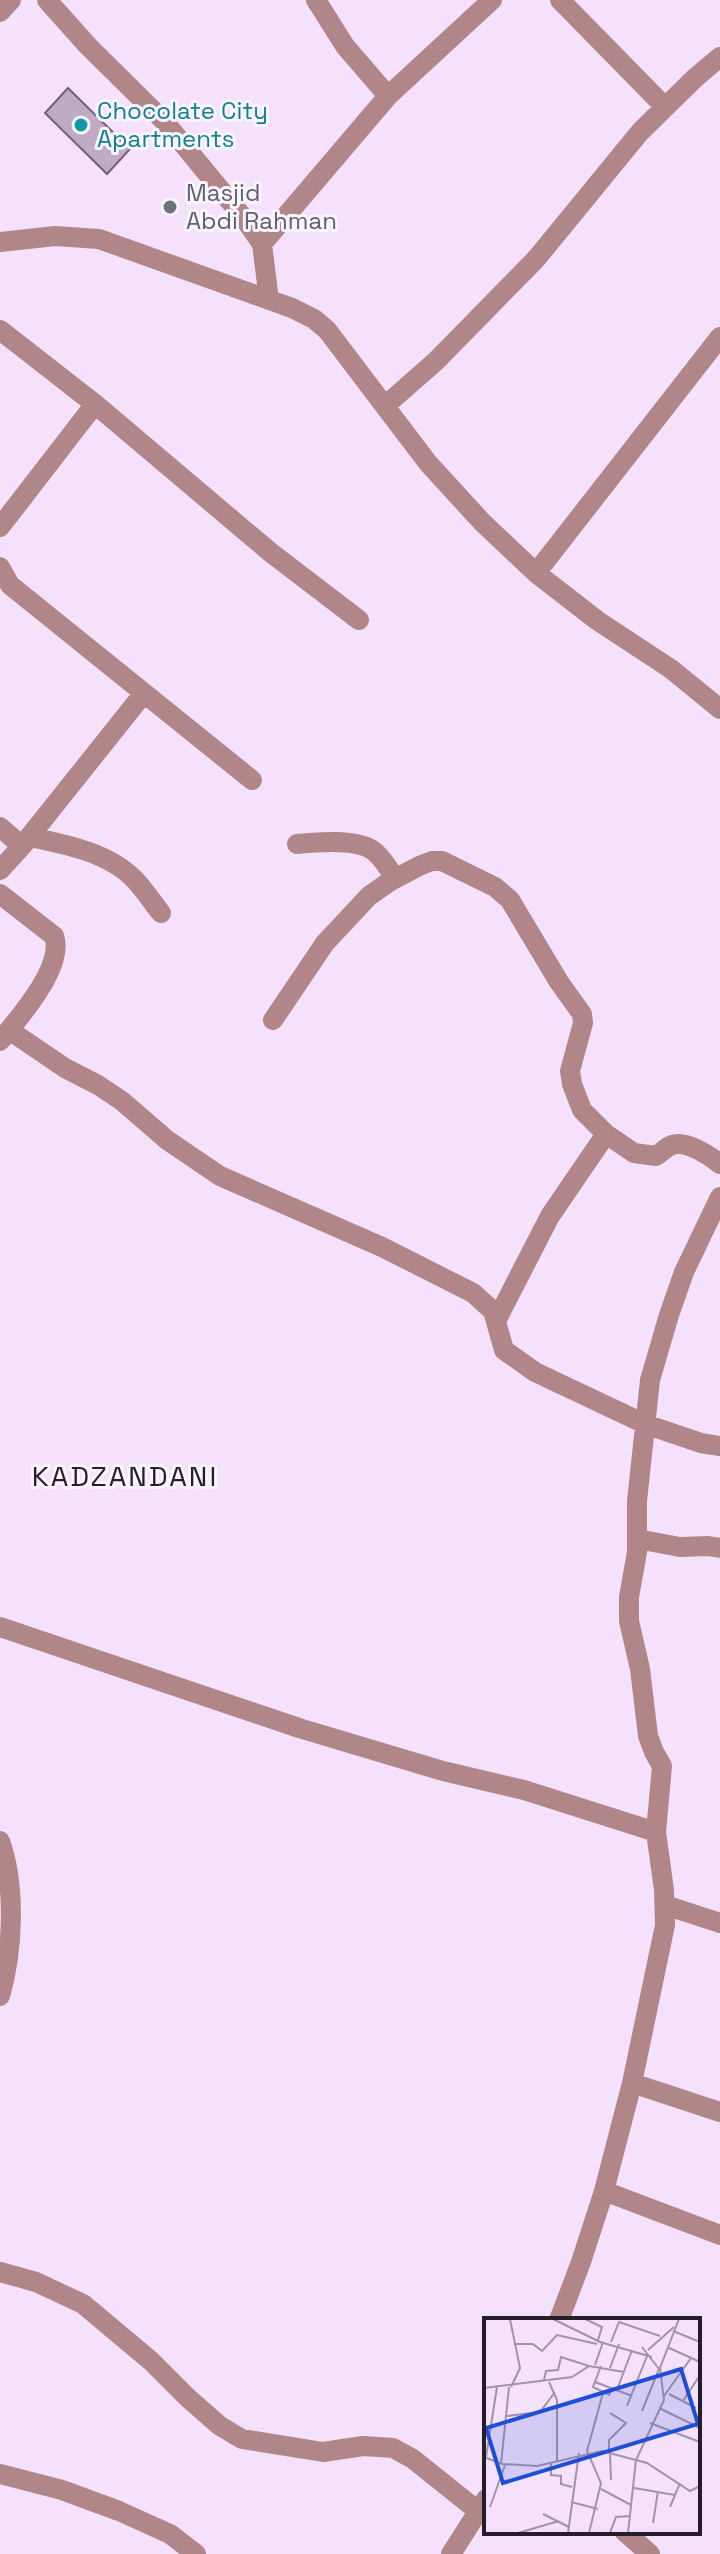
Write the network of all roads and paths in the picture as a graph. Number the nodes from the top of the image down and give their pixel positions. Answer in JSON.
{"nodes":[{"id":1,"x":11,"y":0,"type":"edge"},
{"id":2,"x":47,"y":0,"type":"edge"},
{"id":3,"x":316,"y":0,"type":"edge"},
{"id":4,"x":492,"y":0,"type":"edge"},
{"id":5,"x":560,"y":0,"type":"edge"},
{"id":6,"x":0,"y":12,"type":"edge"},
{"id":7,"x":720,"y":57,"type":"edge"},
{"id":8,"x":388,"y":96,"type":"junction"},
{"id":9,"x":664,"y":106,"type":"junction"},
{"id":10,"x":0,"y":242,"type":"edge"},
{"id":11,"x":262,"y":244,"type":"junction"},
{"id":12,"x":269,"y":300,"type":"junction"},
{"id":13,"x":0,"y":330,"type":"edge"},
{"id":14,"x":720,"y":337,"type":"edge"},
{"id":15,"x":95,"y":404,"type":"junction"},
{"id":16,"x":386,"y":405,"type":"junction"},
{"id":17,"x":0,"y":527,"type":"edge"},
{"id":18,"x":0,"y":567,"type":"edge"},
{"id":19,"x":536,"y":573,"type":"junction"},
{"id":20,"x":359,"y":620,"type":"dead end"},
{"id":21,"x":144,"y":693,"type":"junction"},
{"id":22,"x":720,"y":709,"type":"edge"},
{"id":23,"x":252,"y":780,"type":"dead end"},
{"id":24,"x":0,"y":827,"type":"edge"},
{"id":25,"x":26,"y":841,"type":"junction"},
{"id":26,"x":297,"y":844,"type":"dead end"},
{"id":27,"x":0,"y":870,"type":"edge"},
{"id":28,"x":395,"y":878,"type":"junction"},
{"id":29,"x":0,"y":894,"type":"edge"},
{"id":30,"x":161,"y":913,"type":"dead end"},
{"id":31,"x":273,"y":1020,"type":"dead end"},
{"id":32,"x":5,"y":1036,"type":"edge"},
{"id":33,"x":606,"y":1134,"type":"junction"},
{"id":34,"x":720,"y":1164,"type":"edge"},
{"id":35,"x":720,"y":1197,"type":"edge"},
{"id":36,"x":496,"y":1321,"type":"junction"},
{"id":37,"x":645,"y":1424,"type":"junction"},
{"id":38,"x":720,"y":1446,"type":"edge"},
{"id":39,"x":637,"y":1539,"type":"junction"},
{"id":40,"x":720,"y":1548,"type":"edge"},
{"id":41,"x":0,"y":1627,"type":"edge"},
{"id":42,"x":656,"y":1832,"type":"junction"},
{"id":43,"x":0,"y":1841,"type":"edge"},
{"id":44,"x":665,"y":1905,"type":"junction"},
{"id":45,"x":720,"y":1923,"type":"edge"},
{"id":46,"x":0,"y":1996,"type":"edge"},
{"id":47,"x":632,"y":2083,"type":"junction"},
{"id":48,"x":720,"y":2112,"type":"edge"},
{"id":49,"x":604,"y":2191,"type":"junction"},
{"id":50,"x":720,"y":2235,"type":"edge"},
{"id":51,"x":0,"y":2272,"type":"edge"},
{"id":52,"x":560,"y":2318,"type":"edge"},
{"id":53,"x":0,"y":2474,"type":"edge"},
{"id":54,"x":482,"y":2505,"type":"edge"},
{"id":55,"x":627,"y":2534,"type":"edge"},
{"id":56,"x":196,"y":2554,"type":"edge"},
{"id":57,"x":451,"y":2554,"type":"edge"},
{"id":58,"x":650,"y":2554,"type":"edge"}],
"edges":[{"from":1,"to":6,"type":"street"},
{"from":2,"to":11,"type":"street"},
{"from":3,"to":8,"type":"street"},
{"from":4,"to":8,"type":"street"},
{"from":5,"to":9,"type":"street"},
{"from":7,"to":9,"type":"street"},
{"from":8,"to":11,"type":"street"},
{"from":9,"to":16,"type":"street"},
{"from":10,"to":12,"type":"street"},
{"from":11,"to":12,"type":"street"},
{"from":12,"to":16,"type":"street"},
{"from":13,"to":15,"type":"street"},
{"from":14,"to":19,"type":"street"},
{"from":15,"to":17,"type":"street"},
{"from":15,"to":20,"type":"street"},
{"from":16,"to":19,"type":"street"},
{"from":18,"to":21,"type":"street"},
{"from":19,"to":22,"type":"street"},
{"from":21,"to":23,"type":"street"},
{"from":21,"to":25,"type":"street"},
{"from":24,"to":25,"type":"street"},
{"from":25,"to":27,"type":"street"},
{"from":25,"to":30,"type":"street"},
{"from":26,"to":28,"type":"street"},
{"from":28,"to":31,"type":"street"},
{"from":28,"to":33,"type":"street"},
{"from":29,"to":32,"type":"street"},
{"from":32,"to":36,"type":"street"},
{"from":33,"to":34,"type":"street"},
{"from":33,"to":36,"type":"street"},
{"from":35,"to":37,"type":"street"},
{"from":36,"to":37,"type":"street"},
{"from":37,"to":38,"type":"street"},
{"from":37,"to":39,"type":"street"},
{"from":39,"to":40,"type":"street"},
{"from":39,"to":42,"type":"street"},
{"from":41,"to":42,"type":"street"},
{"from":42,"to":44,"type":"street"},
{"from":43,"to":46,"type":"street"},
{"from":44,"to":45,"type":"street"},
{"from":44,"to":47,"type":"street"},
{"from":47,"to":48,"type":"street"},
{"from":47,"to":49,"type":"street"},
{"from":49,"to":50,"type":"street"},
{"from":49,"to":52,"type":"street"},
{"from":51,"to":54,"type":"street"},
{"from":53,"to":56,"type":"street"},
{"from":54,"to":57,"type":"street"},
{"from":55,"to":58,"type":"street"}]}
